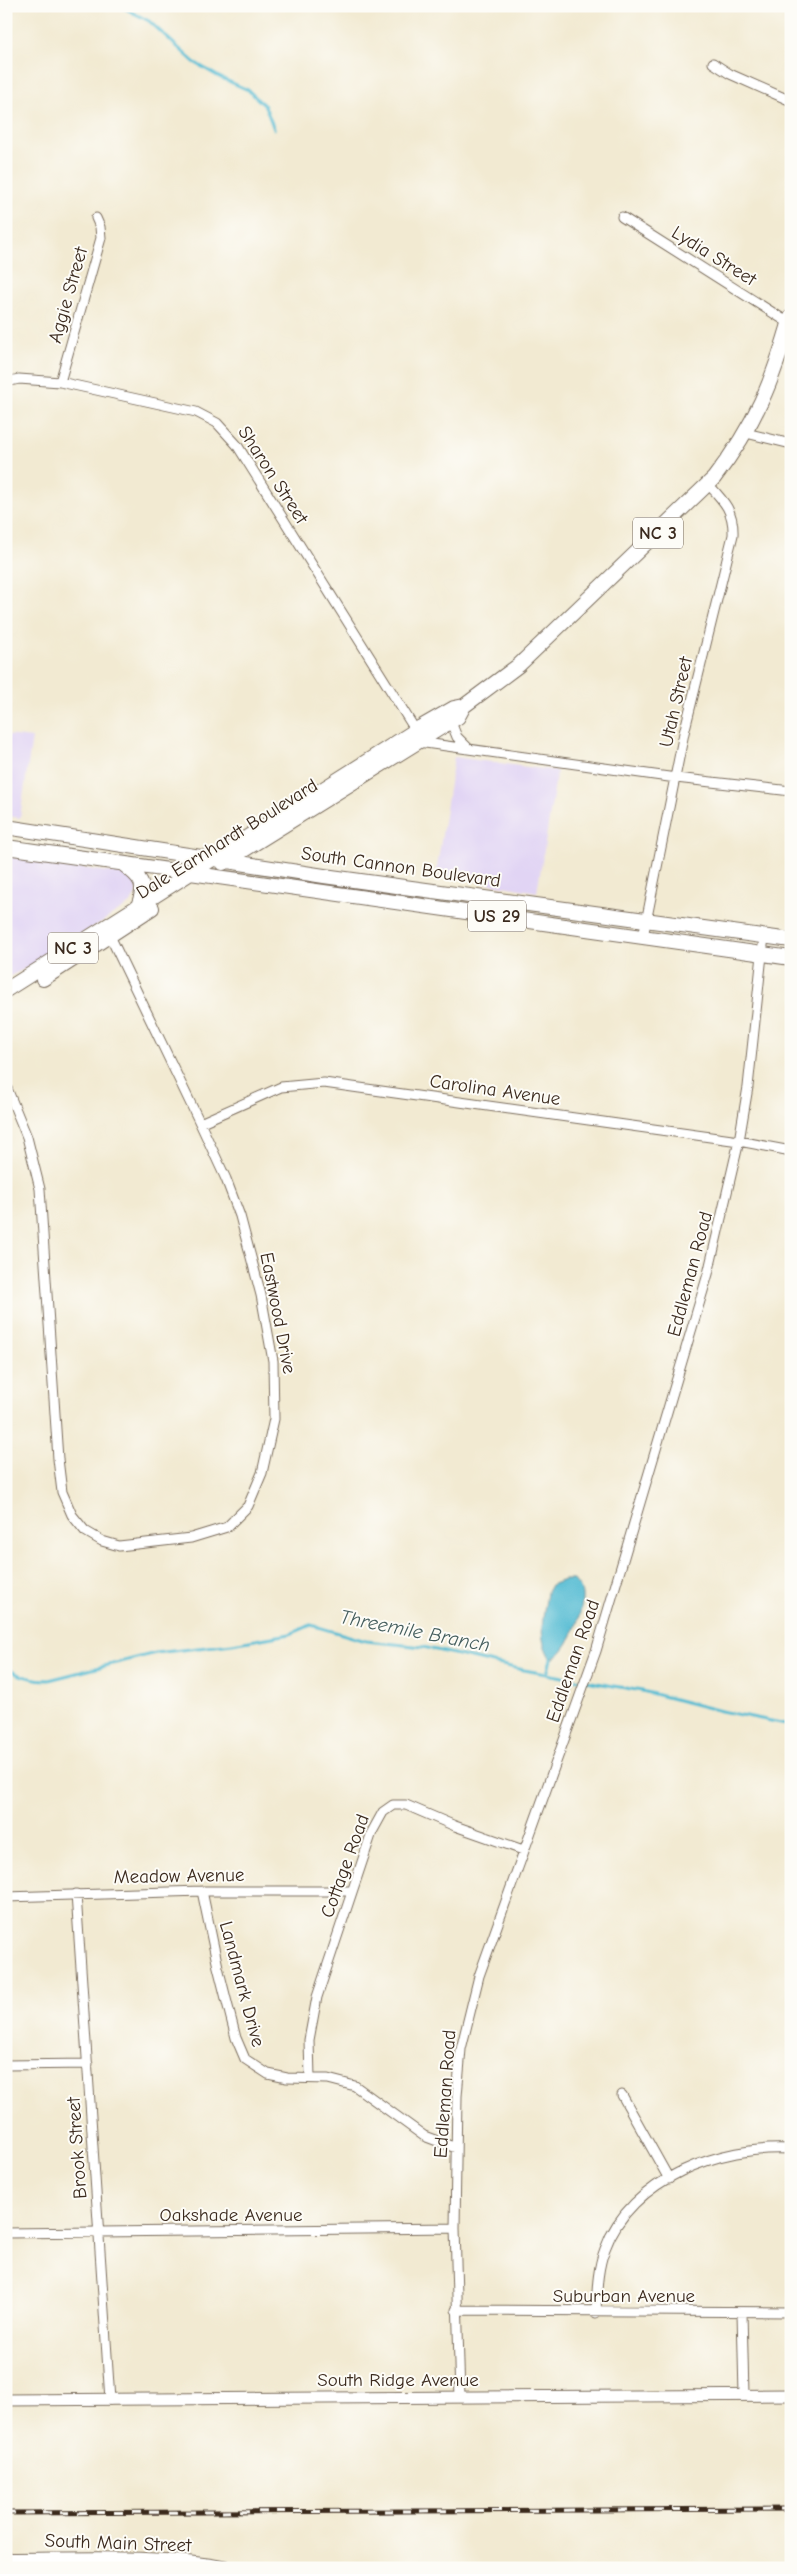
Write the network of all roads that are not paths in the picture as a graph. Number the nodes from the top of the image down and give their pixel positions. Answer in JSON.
{"nodes":[{"id":1,"x":713,"y":63,"type":"dead end"},
{"id":2,"x":791,"y":101,"type":"edge"},
{"id":3,"x":622,"y":217,"type":"dead end"},
{"id":4,"x":96,"y":218,"type":"dead end"},
{"id":5,"x":790,"y":320,"type":"edge"},
{"id":6,"x":6,"y":382,"type":"edge"},
{"id":7,"x":60,"y":382,"type":"junction"},
{"id":8,"x":746,"y":433,"type":"junction"},
{"id":9,"x":791,"y":444,"type":"edge"},
{"id":10,"x":708,"y":484,"type":"junction"},
{"id":11,"x":464,"y":706,"type":"junction"},
{"id":12,"x":451,"y":722,"type":"junction"},
{"id":13,"x":417,"y":737,"type":"junction"},
{"id":14,"x":469,"y":749,"type":"junction"},
{"id":15,"x":676,"y":778,"type":"junction"},
{"id":16,"x":791,"y":791,"type":"edge"},
{"id":17,"x":6,"y":827,"type":"edge"},
{"id":18,"x":6,"y":847,"type":"edge"},
{"id":19,"x":210,"y":859,"type":"junction"},
{"id":20,"x":226,"y":861,"type":"junction"},
{"id":21,"x":122,"y":864,"type":"junction"},
{"id":22,"x":196,"y":874,"type":"junction"},
{"id":23,"x":138,"y":906,"type":"junction"},
{"id":24,"x":646,"y":919,"type":"junction"},
{"id":25,"x":110,"y":936,"type":"junction"},
{"id":26,"x":764,"y":936,"type":"junction"},
{"id":27,"x":643,"y":937,"type":"junction"},
{"id":28,"x":791,"y":940,"type":"edge"},
{"id":29,"x":762,"y":954,"type":"junction"},
{"id":30,"x":791,"y":958,"type":"edge"},
{"id":31,"x":6,"y":990,"type":"edge"},
{"id":32,"x":6,"y":1000,"type":"edge"},
{"id":33,"x":6,"y":1086,"type":"edge"},
{"id":34,"x":200,"y":1123,"type":"junction"},
{"id":35,"x":739,"y":1141,"type":"junction"},
{"id":36,"x":791,"y":1151,"type":"edge"},
{"id":37,"x":523,"y":1850,"type":"junction"},
{"id":38,"x":352,"y":1891,"type":"junction"},
{"id":39,"x":202,"y":1892,"type":"junction"},
{"id":40,"x":76,"y":1894,"type":"junction"},
{"id":41,"x":6,"y":1897,"type":"edge"},
{"id":42,"x":88,"y":2064,"type":"junction"},
{"id":43,"x":6,"y":2066,"type":"edge"},
{"id":44,"x":310,"y":2078,"type":"junction"},
{"id":45,"x":622,"y":2095,"type":"dead end"},
{"id":46,"x":456,"y":2148,"type":"junction"},
{"id":47,"x":791,"y":2149,"type":"edge"},
{"id":48,"x":669,"y":2179,"type":"junction"},
{"id":49,"x":455,"y":2228,"type":"junction"},
{"id":50,"x":99,"y":2232,"type":"junction"},
{"id":51,"x":6,"y":2233,"type":"edge"},
{"id":52,"x":456,"y":2310,"type":"junction"},
{"id":53,"x":742,"y":2312,"type":"junction"},
{"id":54,"x":791,"y":2312,"type":"edge"},
{"id":55,"x":596,"y":2313,"type":"junction"},
{"id":56,"x":744,"y":2395,"type":"junction"},
{"id":57,"x":791,"y":2395,"type":"edge"},
{"id":58,"x":460,"y":2397,"type":"junction"},
{"id":59,"x":6,"y":2400,"type":"edge"},
{"id":60,"x":110,"y":2400,"type":"junction"},
{"id":61,"x":6,"y":2559,"type":"edge"},
{"id":62,"x":228,"y":2568,"type":"edge"}],
"edges":[{"from":1,"to":2,"type":"street"},
{"from":3,"to":5,"type":"street","name":"Lydia Street"},
{"from":4,"to":7,"type":"street","name":"Aggie Street"},
{"from":5,"to":8,"type":"main road","name":"Dale Earnhardt Boulevard","number":"NC 3"},
{"from":6,"to":7,"type":"street","name":"Sharon Street"},
{"from":7,"to":13,"type":"street","name":"Sharon Street"},
{"from":8,"to":9,"type":"street"},
{"from":8,"to":10,"type":"main road","name":"Dale Earnhardt Boulevard","number":"NC 3"},
{"from":10,"to":11,"type":"main road","name":"Dale Earnhardt Boulevard","number":"NC 3"},
{"from":10,"to":15,"type":"street","name":"Utah Street"},
{"from":11,"to":12,"type":"main road","name":"Dale Earnhardt Boulevard","number":"NC 3"},
{"from":11,"to":13,"type":"main road","name":"Dale Earnhardt Boulevard","number":"NC 3"},
{"from":12,"to":13,"type":"main road","name":"Dale Earnhardt Boulevard","number":"NC 3"},
{"from":12,"to":14,"type":"street"},
{"from":13,"to":14,"type":"street"},
{"from":13,"to":19,"type":"main road","name":"Dale Earnhardt Boulevard","number":"NC 3"},
{"from":13,"to":20,"type":"main road","name":"Dale Earnhardt Boulevard","number":"NC 3"},
{"from":14,"to":15,"type":"street"},
{"from":15,"to":16,"type":"street"},
{"from":15,"to":24,"type":"street","name":"Utah Street"},
{"from":17,"to":19,"type":"main road","name":"South Cannon Boulevard","number":"US 29"},
{"from":18,"to":21,"type":"main road","name":"South Cannon Boulevard","number":"US 29"},
{"from":19,"to":20,"type":"main road","name":"South Cannon Boulevard","number":"US 29"},
{"from":19,"to":22,"type":"main road","name":"Dale Earnhardt Boulevard","number":"NC 3"},
{"from":20,"to":22,"type":"main road","name":"Dale Earnhardt Boulevard","number":"NC 3"},
{"from":20,"to":24,"type":"main road","name":"South Cannon Boulevard","number":"US 29"},
{"from":21,"to":22,"type":"main road","name":"South Cannon Boulevard","number":"US 29"},
{"from":21,"to":23,"type":"main road"},
{"from":22,"to":23,"type":"main road","name":"Dale Earnhardt Boulevard","number":"NC 3"},
{"from":22,"to":25,"type":"main road","name":"Dale Earnhardt Boulevard","number":"NC 3"},
{"from":22,"to":27,"type":"main road","name":"South Cannon Boulevard","number":"US 29"},
{"from":23,"to":31,"type":"main road","name":"Dale Earnhardt Boulevard","number":"NC 3"},
{"from":24,"to":26,"type":"main road","name":"South Cannon Boulevard","number":"US 29"},
{"from":24,"to":27,"type":"street","name":"Utah Street"},
{"from":25,"to":32,"type":"main road","name":"Dale Earnhardt Boulevard","number":"NC 3"},
{"from":25,"to":34,"type":"street","name":"Eastwood Drive"},
{"from":26,"to":28,"type":"main road","name":"South Cannon Boulevard","number":"US 29"},
{"from":26,"to":29,"type":"street","name":"Eddleman Road"},
{"from":27,"to":29,"type":"main road","name":"South Cannon Boulevard","number":"US 29"},
{"from":29,"to":30,"type":"main road","name":"South Cannon Boulevard","number":"US 29"},
{"from":29,"to":35,"type":"street","name":"Eddleman Road"},
{"from":33,"to":34,"type":"street","name":"Eastwood Drive"},
{"from":34,"to":35,"type":"street","name":"Carolina Avenue"},
{"from":35,"to":36,"type":"street","name":"Carolina Avenue"},
{"from":35,"to":37,"type":"street","name":"Eddleman Road"},
{"from":37,"to":38,"type":"street","name":"Cottage Road"},
{"from":37,"to":46,"type":"street","name":"Eddleman Road"},
{"from":38,"to":39,"type":"street","name":"Meadow Avenue"},
{"from":38,"to":44,"type":"street","name":"Cottage Road"},
{"from":39,"to":40,"type":"street","name":"Meadow Avenue"},
{"from":39,"to":44,"type":"street","name":"Landmark Drive"},
{"from":40,"to":41,"type":"street","name":"Meadow Avenue"},
{"from":40,"to":42,"type":"street","name":"Brook Street"},
{"from":42,"to":43,"type":"street"},
{"from":42,"to":50,"type":"street","name":"Brook Street"},
{"from":44,"to":46,"type":"street","name":"Landmark Drive"},
{"from":45,"to":48,"type":"street"},
{"from":46,"to":49,"type":"street","name":"Eddleman Road"},
{"from":47,"to":48,"type":"street"},
{"from":48,"to":55,"type":"street"},
{"from":49,"to":50,"type":"street","name":"Oakshade Avenue"},
{"from":49,"to":52,"type":"street","name":"Eddleman Road"},
{"from":50,"to":51,"type":"street","name":"Oakshade Avenue"},
{"from":50,"to":60,"type":"street","name":"Brook Street"},
{"from":52,"to":55,"type":"street","name":"Suburban Avenue"},
{"from":52,"to":58,"type":"street","name":"Eddleman Road"},
{"from":53,"to":54,"type":"street","name":"Suburban Avenue"},
{"from":53,"to":55,"type":"street","name":"Suburban Avenue"},
{"from":53,"to":56,"type":"street"},
{"from":56,"to":57,"type":"street","name":"South Ridge Avenue"},
{"from":56,"to":58,"type":"street","name":"South Ridge Avenue"},
{"from":58,"to":60,"type":"street","name":"South Ridge Avenue"},
{"from":59,"to":60,"type":"street","name":"South Ridge Avenue"},
{"from":61,"to":62,"type":"main road","name":"South Main Street"}]}
